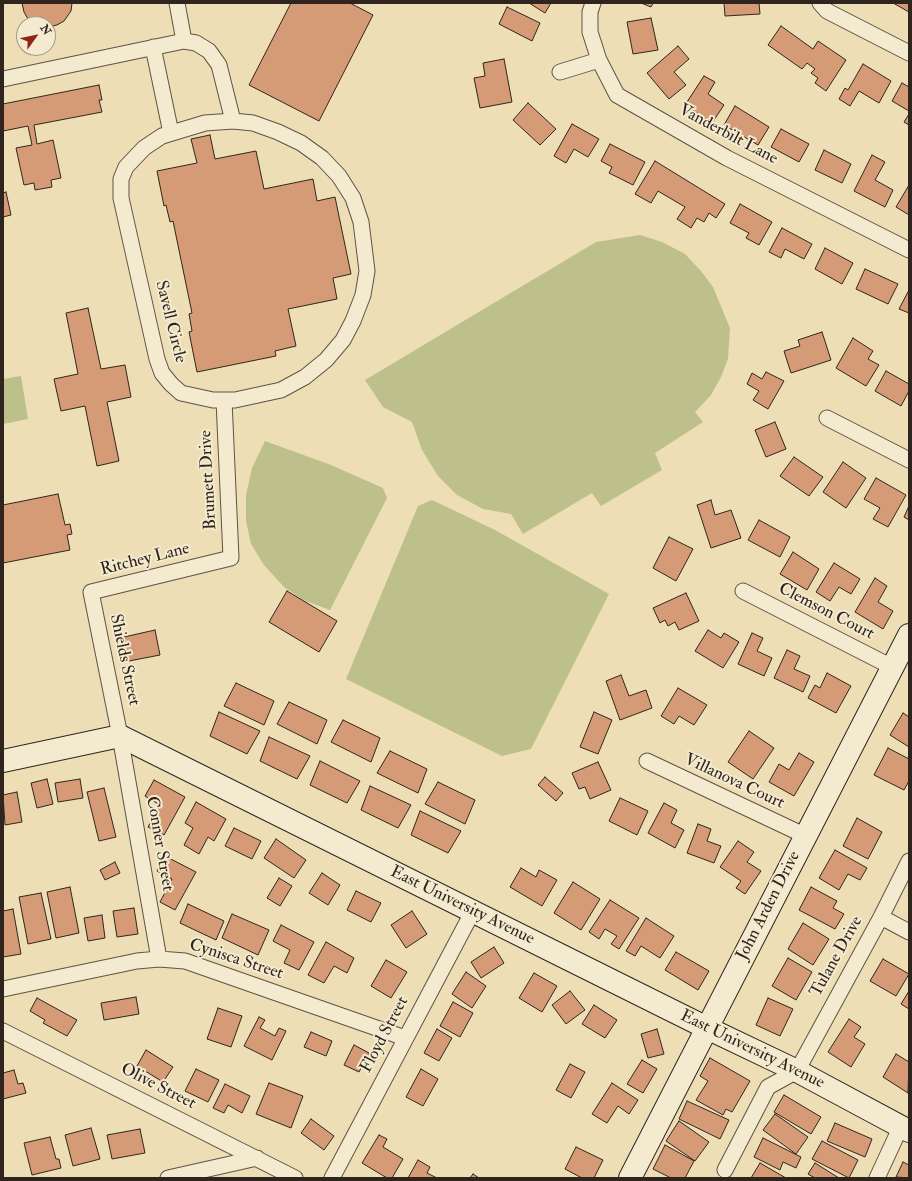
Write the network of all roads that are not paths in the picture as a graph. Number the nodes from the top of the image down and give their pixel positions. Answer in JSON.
{"nodes":[{"id":1,"x":177,"y":3,"type":"edge"},
{"id":2,"x":593,"y":3,"type":"edge"},
{"id":3,"x":820,"y":3,"type":"edge"},
{"id":4,"x":184,"y":40,"type":"junction"},
{"id":5,"x":154,"y":47,"type":"junction"},
{"id":6,"x":909,"y":53,"type":"edge"},
{"id":7,"x":598,"y":60,"type":"junction"},
{"id":8,"x":560,"y":72,"type":"dead end"},
{"id":9,"x":3,"y":79,"type":"edge"},
{"id":10,"x":233,"y":121,"type":"junction"},
{"id":11,"x":171,"y":133,"type":"junction"},
{"id":12,"x":909,"y":250,"type":"edge"},
{"id":13,"x":224,"y":400,"type":"junction"},
{"id":14,"x":827,"y":418,"type":"dead end"},
{"id":15,"x":909,"y":460,"type":"edge"},
{"id":16,"x":231,"y":558,"type":"joint"},
{"id":17,"x":743,"y":591,"type":"dead end"},
{"id":18,"x":91,"y":592,"type":"joint"},
{"id":19,"x":909,"y":635,"type":"edge"},
{"id":20,"x":892,"y":666,"type":"junction"},
{"id":21,"x":120,"y":736,"type":"junction"},
{"id":22,"x":3,"y":761,"type":"edge"},
{"id":23,"x":647,"y":761,"type":"dead end"},
{"id":24,"x":806,"y":836,"type":"junction"},
{"id":25,"x":909,"y":861,"type":"edge"},
{"id":26,"x":473,"y":911,"type":"junction"},
{"id":27,"x":881,"y":917,"type":"junction"},
{"id":28,"x":909,"y":932,"type":"edge"},
{"id":29,"x":159,"y":959,"type":"junction"},
{"id":30,"x":3,"y":989,"type":"edge"},
{"id":31,"x":707,"y":1028,"type":"junction"},
{"id":32,"x":3,"y":1031,"type":"edge"},
{"id":33,"x":405,"y":1038,"type":"junction"},
{"id":34,"x":797,"y":1071,"type":"junction"},
{"id":35,"x":905,"y":1129,"type":"edge"},
{"id":36,"x":257,"y":1158,"type":"junction"},
{"id":37,"x":725,"y":1170,"type":"dead end"},
{"id":38,"x":168,"y":1178,"type":"edge"},
{"id":39,"x":295,"y":1178,"type":"edge"},
{"id":40,"x":332,"y":1178,"type":"edge"},
{"id":41,"x":630,"y":1178,"type":"edge"},
{"id":42,"x":877,"y":1178,"type":"edge"}],
"edges":[{"from":1,"to":4,"type":"street"},
{"from":2,"to":7,"type":"street","name":"Vanderbilt Lane"},
{"from":3,"to":6,"type":"street"},
{"from":4,"to":5,"type":"street"},
{"from":4,"to":10,"type":"street"},
{"from":5,"to":9,"type":"street"},
{"from":5,"to":11,"type":"street"},
{"from":7,"to":8,"type":"street"},
{"from":7,"to":12,"type":"street","name":"Vanderbilt Lane"},
{"from":10,"to":11,"type":"street","name":"Savell Circle"},
{"from":10,"to":13,"type":"street","name":"Savell Circle"},
{"from":11,"to":13,"type":"street","name":"Savell Circle"},
{"from":13,"to":16,"type":"street","name":"Brumett Drive"},
{"from":14,"to":15,"type":"street"},
{"from":16,"to":18,"type":"street","name":"Ritchey Lane"},
{"from":17,"to":20,"type":"street","name":"Clemson Court"},
{"from":18,"to":21,"type":"street","name":"Shields Street"},
{"from":19,"to":20,"type":"street","name":"John Arden Drive"},
{"from":20,"to":24,"type":"street","name":"John Arden Drive"},
{"from":21,"to":22,"type":"street"},
{"from":21,"to":26,"type":"street","name":"East University Avenue"},
{"from":21,"to":29,"type":"street","name":"Conner Street"},
{"from":23,"to":24,"type":"street","name":"Villanova Court"},
{"from":24,"to":31,"type":"street","name":"John Arden Drive"},
{"from":25,"to":27,"type":"street","name":"Tulane Drive"},
{"from":26,"to":31,"type":"street","name":"East University Avenue"},
{"from":26,"to":33,"type":"street","name":"Floyd Street"},
{"from":27,"to":28,"type":"street"},
{"from":27,"to":34,"type":"street","name":"Tulane Drive"},
{"from":29,"to":30,"type":"street","name":"Cynisca Street"},
{"from":29,"to":33,"type":"street","name":"Cynisca Street"},
{"from":31,"to":34,"type":"street","name":"East University Avenue"},
{"from":31,"to":41,"type":"street","name":"John Arden Drive"},
{"from":32,"to":36,"type":"street","name":"Olive Street"},
{"from":33,"to":40,"type":"street","name":"Floyd Street"},
{"from":34,"to":35,"type":"street","name":"East University Avenue"},
{"from":34,"to":37,"type":"street"},
{"from":35,"to":42,"type":"street"},
{"from":36,"to":38,"type":"street"},
{"from":36,"to":39,"type":"street","name":"Olive Street"}]}
